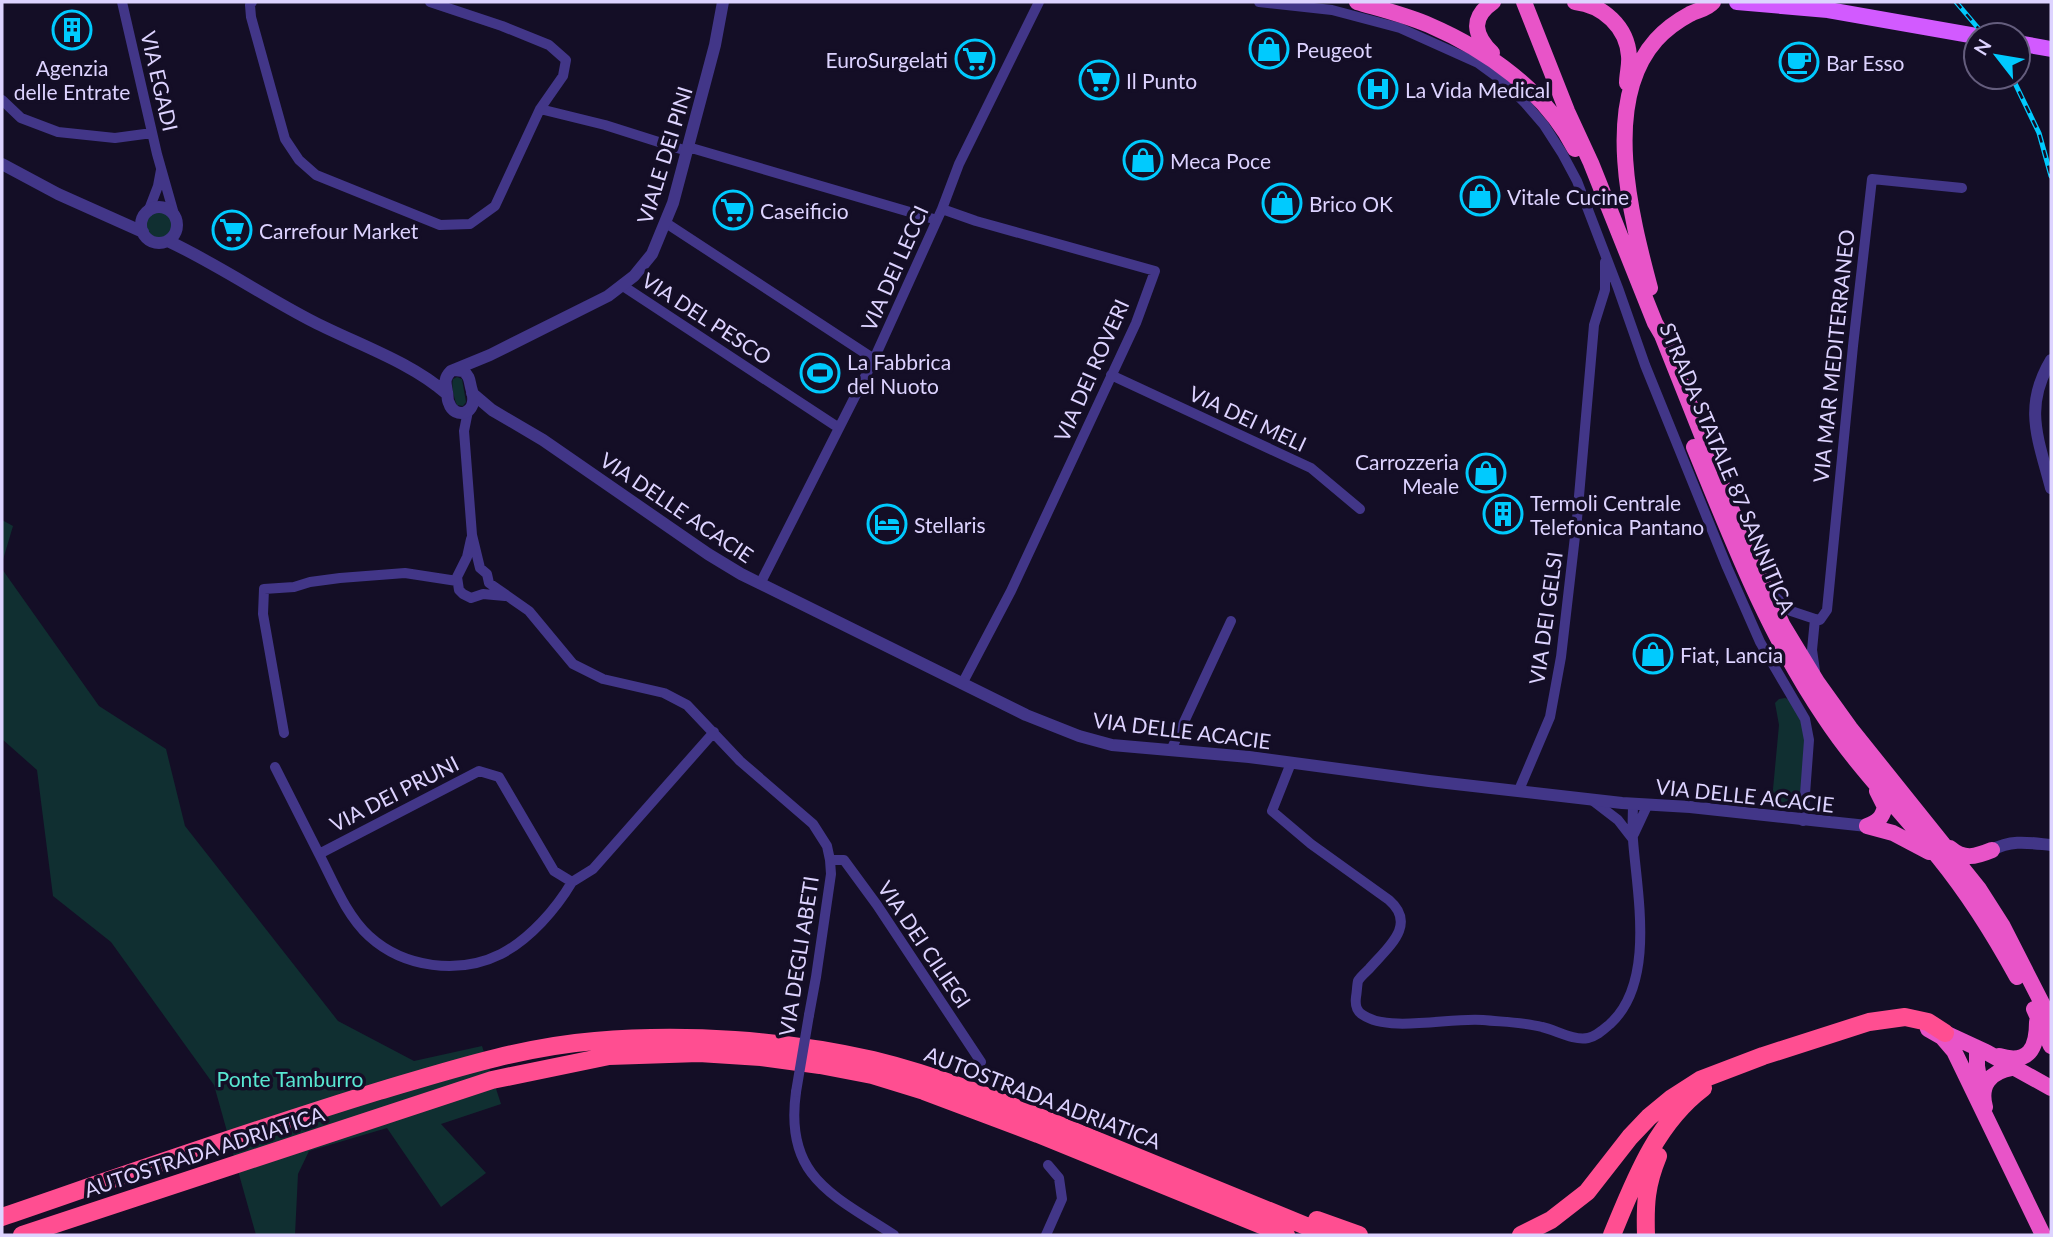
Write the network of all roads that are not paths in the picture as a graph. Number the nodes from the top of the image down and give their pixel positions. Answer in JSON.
{"nodes":[{"id":1,"x":121,"y":2,"type":"edge"},
{"id":2,"x":253,"y":2,"type":"edge"},
{"id":3,"x":430,"y":2,"type":"edge"},
{"id":4,"x":723,"y":2,"type":"edge"},
{"id":5,"x":1039,"y":2,"type":"edge"},
{"id":6,"x":1259,"y":2,"type":"edge"},
{"id":7,"x":1357,"y":2,"type":"edge"},
{"id":8,"x":1493,"y":2,"type":"edge"},
{"id":9,"x":1524,"y":2,"type":"edge"},
{"id":10,"x":1575,"y":2,"type":"edge"},
{"id":11,"x":1713,"y":2,"type":"edge"},
{"id":12,"x":1737,"y":2,"type":"edge"},
{"id":13,"x":1962,"y":34,"type":"edge"},
{"id":14,"x":2032,"y":46,"type":"edge"},
{"id":15,"x":2051,"y":49,"type":"edge"},
{"id":16,"x":1502,"y":66,"type":"junction"},
{"id":17,"x":1631,"y":92,"type":"junction"},
{"id":18,"x":2,"y":100,"type":"edge"},
{"id":19,"x":540,"y":109,"type":"junction"},
{"id":20,"x":1567,"y":111,"type":"junction"},
{"id":21,"x":152,"y":133,"type":"junction"},
{"id":22,"x":688,"y":149,"type":"junction"},
{"id":23,"x":2,"y":164,"type":"edge"},
{"id":24,"x":1584,"y":167,"type":"junction"},
{"id":25,"x":161,"y":170,"type":"junction"},
{"id":26,"x":1962,"y":188,"type":"dead end"},
{"id":27,"x":942,"y":209,"type":"junction"},
{"id":28,"x":146,"y":214,"type":"junction"},
{"id":29,"x":174,"y":214,"type":"junction"},
{"id":30,"x":116,"y":220,"type":"junction"},
{"id":31,"x":937,"y":220,"type":"junction"},
{"id":32,"x":666,"y":223,"type":"junction"},
{"id":33,"x":177,"y":229,"type":"junction"},
{"id":34,"x":143,"y":232,"type":"junction"},
{"id":35,"x":1599,"y":238,"type":"junction"},
{"id":36,"x":168,"y":240,"type":"junction"},
{"id":37,"x":195,"y":253,"type":"junction"},
{"id":38,"x":623,"y":286,"type":"junction"},
{"id":39,"x":1662,"y":335,"type":"junction"},
{"id":40,"x":490,"y":355,"type":"junction"},
{"id":41,"x":874,"y":359,"type":"junction"},
{"id":42,"x":2051,"y":360,"type":"edge"},
{"id":43,"x":410,"y":369,"type":"junction"},
{"id":44,"x":453,"y":371,"type":"junction"},
{"id":45,"x":1111,"y":375,"type":"junction"},
{"id":46,"x":472,"y":386,"type":"junction"},
{"id":47,"x":447,"y":394,"type":"junction"},
{"id":48,"x":465,"y":410,"type":"junction"},
{"id":49,"x":492,"y":410,"type":"junction"},
{"id":50,"x":839,"y":428,"type":"junction"},
{"id":51,"x":2051,"y":488,"type":"edge"},
{"id":52,"x":1360,"y":509,"type":"dead end"},
{"id":53,"x":472,"y":535,"type":"junction"},
{"id":54,"x":480,"y":568,"type":"junction"},
{"id":55,"x":462,"y":570,"type":"junction"},
{"id":56,"x":457,"y":580,"type":"junction"},
{"id":57,"x":489,"y":583,"type":"junction"},
{"id":58,"x":760,"y":584,"type":"junction"},
{"id":59,"x":1765,"y":589,"type":"junction"},
{"id":60,"x":483,"y":594,"type":"junction"},
{"id":61,"x":505,"y":596,"type":"junction"},
{"id":62,"x":1815,"y":620,"type":"junction"},
{"id":63,"x":1231,"y":621,"type":"dead end"},
{"id":64,"x":1817,"y":682,"type":"junction"},
{"id":65,"x":962,"y":684,"type":"junction"},
{"id":66,"x":714,"y":732,"type":"junction"},
{"id":67,"x":284,"y":733,"type":"dead end"},
{"id":68,"x":1171,"y":750,"type":"junction"},
{"id":69,"x":1291,"y":763,"type":"junction"},
{"id":70,"x":1861,"y":765,"type":"junction"},
{"id":71,"x":275,"y":767,"type":"dead end"},
{"id":72,"x":1519,"y":790,"type":"junction"},
{"id":73,"x":1590,"y":799,"type":"junction"},
{"id":74,"x":1628,"y":803,"type":"junction"},
{"id":75,"x":1648,"y":804,"type":"junction"},
{"id":76,"x":1618,"y":820,"type":"junction"},
{"id":77,"x":1803,"y":821,"type":"junction"},
{"id":78,"x":1867,"y":826,"type":"junction"},
{"id":79,"x":1632,"y":838,"type":"junction"},
{"id":80,"x":1940,"y":839,"type":"junction"},
{"id":81,"x":2051,"y":845,"type":"edge"},
{"id":82,"x":1992,"y":850,"type":"junction"},
{"id":83,"x":319,"y":854,"type":"junction"},
{"id":84,"x":1939,"y":858,"type":"junction"},
{"id":85,"x":831,"y":860,"type":"junction"},
{"id":86,"x":572,"y":882,"type":"junction"},
{"id":87,"x":1979,"y":889,"type":"junction"},
{"id":88,"x":2044,"y":1018,"type":"edge"},
{"id":89,"x":1926,"y":1027,"type":"junction"},
{"id":90,"x":1945,"y":1033,"type":"junction"},
{"id":91,"x":2051,"y":1046,"type":"edge"},
{"id":92,"x":1981,"y":1050,"type":"junction"},
{"id":93,"x":981,"y":1062,"type":"dead end"},
{"id":94,"x":1737,"y":1068,"type":"junction"},
{"id":95,"x":2012,"y":1068,"type":"junction"},
{"id":96,"x":1964,"y":1071,"type":"junction"},
{"id":97,"x":2051,"y":1088,"type":"edge"},
{"id":98,"x":1982,"y":1096,"type":"junction"},
{"id":99,"x":1989,"y":1123,"type":"junction"},
{"id":100,"x":1097,"y":1141,"type":"junction"},
{"id":101,"x":1048,"y":1165,"type":"dead end"},
{"id":102,"x":2,"y":1217,"type":"edge"},
{"id":103,"x":22,"y":1235,"type":"edge"},
{"id":104,"x":894,"y":1235,"type":"edge"},
{"id":105,"x":1046,"y":1235,"type":"edge"},
{"id":106,"x":1286,"y":1235,"type":"edge"},
{"id":107,"x":1328,"y":1235,"type":"edge"},
{"id":108,"x":1359,"y":1235,"type":"edge"},
{"id":109,"x":1521,"y":1235,"type":"edge"},
{"id":110,"x":1612,"y":1235,"type":"edge"},
{"id":111,"x":1646,"y":1235,"type":"edge"},
{"id":112,"x":2043,"y":1235,"type":"edge"}],
"edges":[{"from":1,"to":21,"type":"street","name":"VIA EGADI"},
{"from":2,"to":19,"type":"street"},
{"from":3,"to":19,"type":"street"},
{"from":4,"to":22,"type":"street","name":"VIALE DEI PINI"},
{"from":5,"to":27,"type":"street","name":"VIA DEI LECCI"},
{"from":6,"to":35,"type":"street"},
{"from":7,"to":16,"type":"highway"},
{"from":8,"to":16,"type":"highway"},
{"from":9,"to":20,"type":"highway"},
{"from":10,"to":17,"type":"highway"},
{"from":11,"to":17,"type":"highway"},
{"from":12,"to":13,"type":"main road"},
{"from":14,"to":15,"type":"main road"},
{"from":16,"to":24,"type":"highway"},
{"from":17,"to":39,"type":"highway"},
{"from":18,"to":21,"type":"street"},
{"from":19,"to":22,"type":"street"},
{"from":20,"to":24,"type":"highway"},
{"from":20,"to":39,"type":"highway"},
{"from":21,"to":25,"type":"street","name":"VIA EGADI"},
{"from":22,"to":31,"type":"street"},
{"from":22,"to":32,"type":"street","name":"VIALE DEI PINI"},
{"from":23,"to":30,"type":"street"},
{"from":24,"to":70,"type":"highway","name":"STRADA STATALE 87 SANNITICA"},
{"from":25,"to":28,"type":"street","name":"VIA EGADI"},
{"from":25,"to":29,"type":"street","name":"VIA EGADI"},
{"from":26,"to":62,"type":"street","name":"VIA MAR MEDITERRANEO"},
{"from":27,"to":31,"type":"street","name":"VIA DEI LECCI"},
{"from":27,"to":45,"type":"street","name":"VIA DEI ROVERI"},
{"from":28,"to":29,"type":"street"},
{"from":28,"to":30,"type":"street"},
{"from":28,"to":34,"type":"street","name":"VIA EGADI"},
{"from":29,"to":33,"type":"street","name":"VIA EGADI"},
{"from":30,"to":34,"type":"street"},
{"from":31,"to":41,"type":"street","name":"VIA DEI LECCI"},
{"from":32,"to":38,"type":"street","name":"VIALE DEI PINI"},
{"from":32,"to":41,"type":"street"},
{"from":33,"to":36,"type":"street"},
{"from":33,"to":37,"type":"street"},
{"from":34,"to":36,"type":"street"},
{"from":35,"to":72,"type":"street","name":"VIA DEI GELSI"},
{"from":35,"to":77,"type":"street"},
{"from":36,"to":37,"type":"street"},
{"from":37,"to":43,"type":"street"},
{"from":38,"to":40,"type":"street","name":"VIALE DEI PINI"},
{"from":38,"to":50,"type":"street","name":"VIA DEL PESCO"},
{"from":39,"to":59,"type":"highway","name":"STRADA STATALE 87 SANNITICA"},
{"from":40,"to":44,"type":"street","name":"VIALE DEI PINI"},
{"from":40,"to":46,"type":"street","name":"VIALE DEI PINI"},
{"from":41,"to":50,"type":"street","name":"VIA DEI LECCI"},
{"from":42,"to":51,"type":"street"},
{"from":43,"to":44,"type":"street"},
{"from":43,"to":47,"type":"street"},
{"from":44,"to":46,"type":"street"},
{"from":44,"to":47,"type":"street"},
{"from":45,"to":52,"type":"street","name":"VIA DEI MELI"},
{"from":45,"to":65,"type":"street","name":"VIA DEI ROVERI"},
{"from":46,"to":48,"type":"street"},
{"from":46,"to":49,"type":"street","name":"VIA DELLE ACACIE"},
{"from":47,"to":48,"type":"street"},
{"from":48,"to":49,"type":"street","name":"VIA DELLE ACACIE"},
{"from":48,"to":53,"type":"street","name":"VIA DEGLI ABETI"},
{"from":49,"to":58,"type":"street","name":"VIA DELLE ACACIE"},
{"from":50,"to":58,"type":"street","name":"VIA DEI LECCI"},
{"from":53,"to":54,"type":"street","name":"VIA DEGLI ABETI"},
{"from":53,"to":55,"type":"street","name":"VIA DEGLI ABETI"},
{"from":54,"to":55,"type":"street"},
{"from":54,"to":57,"type":"street","name":"VIA DEGLI ABETI"},
{"from":55,"to":56,"type":"street","name":"VIA DEGLI ABETI"},
{"from":56,"to":60,"type":"street"},
{"from":56,"to":67,"type":"street"},
{"from":57,"to":60,"type":"street"},
{"from":57,"to":61,"type":"street","name":"VIA DEGLI ABETI"},
{"from":58,"to":65,"type":"street","name":"VIA DELLE ACACIE"},
{"from":59,"to":62,"type":"street"},
{"from":59,"to":64,"type":"highway","name":"STRADA STATALE 87 SANNITICA"},
{"from":60,"to":61,"type":"street"},
{"from":61,"to":66,"type":"street","name":"VIA DEGLI ABETI"},
{"from":62,"to":64,"type":"street"},
{"from":63,"to":68,"type":"street"},
{"from":64,"to":80,"type":"highway","name":"STRADA STATALE 87 SANNITICA"},
{"from":65,"to":68,"type":"street","name":"VIA DELLE ACACIE"},
{"from":66,"to":85,"type":"street","name":"VIA DEGLI ABETI"},
{"from":66,"to":86,"type":"street"},
{"from":68,"to":69,"type":"street","name":"VIA DELLE ACACIE"},
{"from":69,"to":72,"type":"street","name":"VIA DELLE ACACIE"},
{"from":69,"to":79,"type":"street"},
{"from":70,"to":78,"type":"highway"},
{"from":70,"to":84,"type":"highway","name":"STRADA STATALE 87 SANNITICA"},
{"from":71,"to":83,"type":"street","name":"VIA DEI PRUNI"},
{"from":72,"to":73,"type":"street","name":"VIA DELLE ACACIE"},
{"from":73,"to":74,"type":"street","name":"VIA DELLE ACACIE"},
{"from":73,"to":76,"type":"street"},
{"from":74,"to":75,"type":"street","name":"VIA DELLE ACACIE"},
{"from":74,"to":76,"type":"street"},
{"from":74,"to":79,"type":"street"},
{"from":75,"to":77,"type":"street","name":"VIA DELLE ACACIE"},
{"from":75,"to":79,"type":"street"},
{"from":76,"to":79,"type":"street"},
{"from":77,"to":78,"type":"street","name":"VIA DELLE ACACIE"},
{"from":78,"to":84,"type":"highway"},
{"from":80,"to":82,"type":"highway"},
{"from":80,"to":87,"type":"highway","name":"STRADA STATALE 87 SANNITICA"},
{"from":81,"to":82,"type":"street"},
{"from":82,"to":87,"type":"highway"},
{"from":83,"to":86,"type":"street","name":"VIA DEI PRUNI"},
{"from":83,"to":86,"type":"street"},
{"from":84,"to":88,"type":"highway","name":"STRADA STATALE 87 SANNITICA"},
{"from":85,"to":93,"type":"street","name":"VIA DEI CILIEGI"},
{"from":85,"to":104,"type":"street","name":"VIA DEGLI ABETI","bridge":true},
{"from":87,"to":88,"type":"highway","name":"STRADA STATALE 87 SANNITICA"},
{"from":88,"to":91,"type":"highway","name":"STRADA STATALE 87 SANNITICA"},
{"from":88,"to":92,"type":"highway"},
{"from":89,"to":90,"type":"highway"},
{"from":89,"to":94,"type":"highway"},
{"from":89,"to":96,"type":"highway"},
{"from":90,"to":92,"type":"highway"},
{"from":90,"to":94,"type":"highway"},
{"from":92,"to":95,"type":"highway"},
{"from":92,"to":96,"type":"highway"},
{"from":92,"to":98,"type":"highway"},
{"from":94,"to":109,"type":"highway"},
{"from":94,"to":110,"type":"highway"},
{"from":94,"to":111,"type":"highway"},
{"from":95,"to":97,"type":"highway"},
{"from":95,"to":98,"type":"highway"},
{"from":96,"to":99,"type":"highway"},
{"from":98,"to":99,"type":"highway"},
{"from":99,"to":112,"type":"highway"},
{"from":100,"to":102,"type":"highway","name":"AUTOSTRADA ADRIATICA"},
{"from":100,"to":107,"type":"highway","name":"AUTOSTRADA ADRIATICA"},
{"from":100,"to":108,"type":"highway"},
{"from":101,"to":105,"type":"street"},
{"from":103,"to":106,"type":"highway","name":"AUTOSTRADA ADRIATICA"}]}
